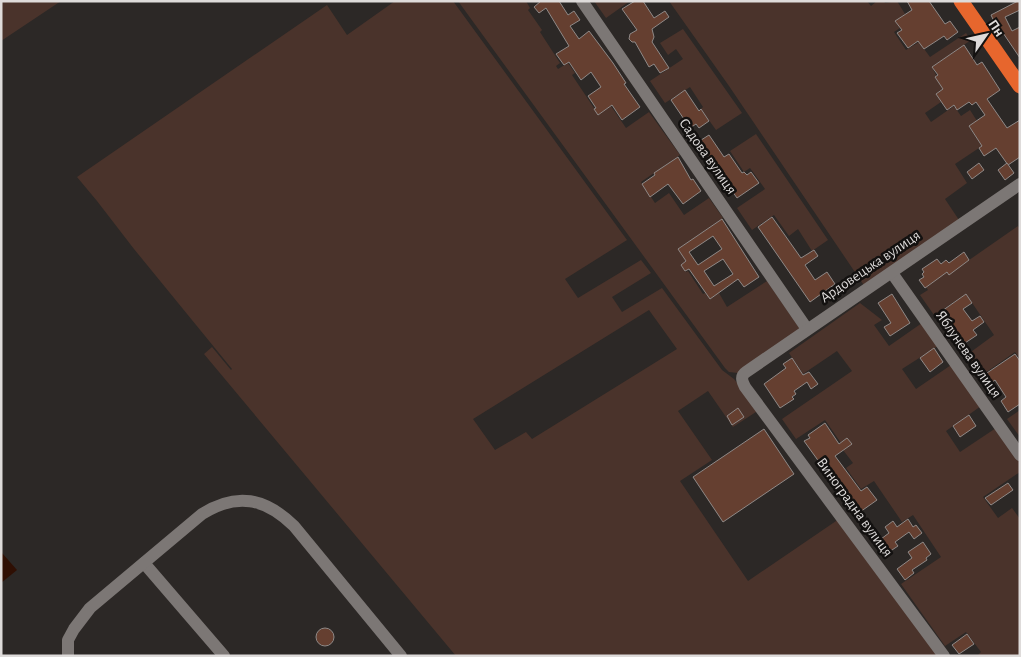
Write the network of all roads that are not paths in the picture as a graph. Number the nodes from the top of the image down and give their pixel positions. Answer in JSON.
{"nodes":[{"id":1,"x":582,"y":1,"type":"edge"},
{"id":2,"x":961,"y":1,"type":"edge"},
{"id":3,"x":1020,"y":86,"type":"edge"},
{"id":4,"x":1020,"y":184,"type":"edge"},
{"id":5,"x":892,"y":273,"type":"junction"},
{"id":6,"x":808,"y":329,"type":"junction"},
{"id":7,"x":742,"y":377,"type":"joint"},
{"id":8,"x":1020,"y":454,"type":"edge"},
{"id":9,"x":144,"y":563,"type":"junction"},
{"id":10,"x":68,"y":656,"type":"edge"},
{"id":11,"x":224,"y":656,"type":"edge"},
{"id":12,"x":401,"y":656,"type":"edge"},
{"id":13,"x":944,"y":656,"type":"edge"}],
"edges":[{"from":1,"to":6,"type":"street","name":"Садова вулиця"},
{"from":2,"to":3,"type":"highway"},
{"from":4,"to":5,"type":"street","name":"Ардовецька вулиця"},
{"from":5,"to":6,"type":"street","name":"Ардовецька вулиця"},
{"from":5,"to":8,"type":"street","name":"Яблунева вулиця"},
{"from":6,"to":7,"type":"street","name":"Ардовецька вулиця"},
{"from":7,"to":13,"type":"street","name":"Виноградна вулиця"},
{"from":9,"to":10,"type":"street"},
{"from":9,"to":11,"type":"street"},
{"from":9,"to":12,"type":"street"}]}
